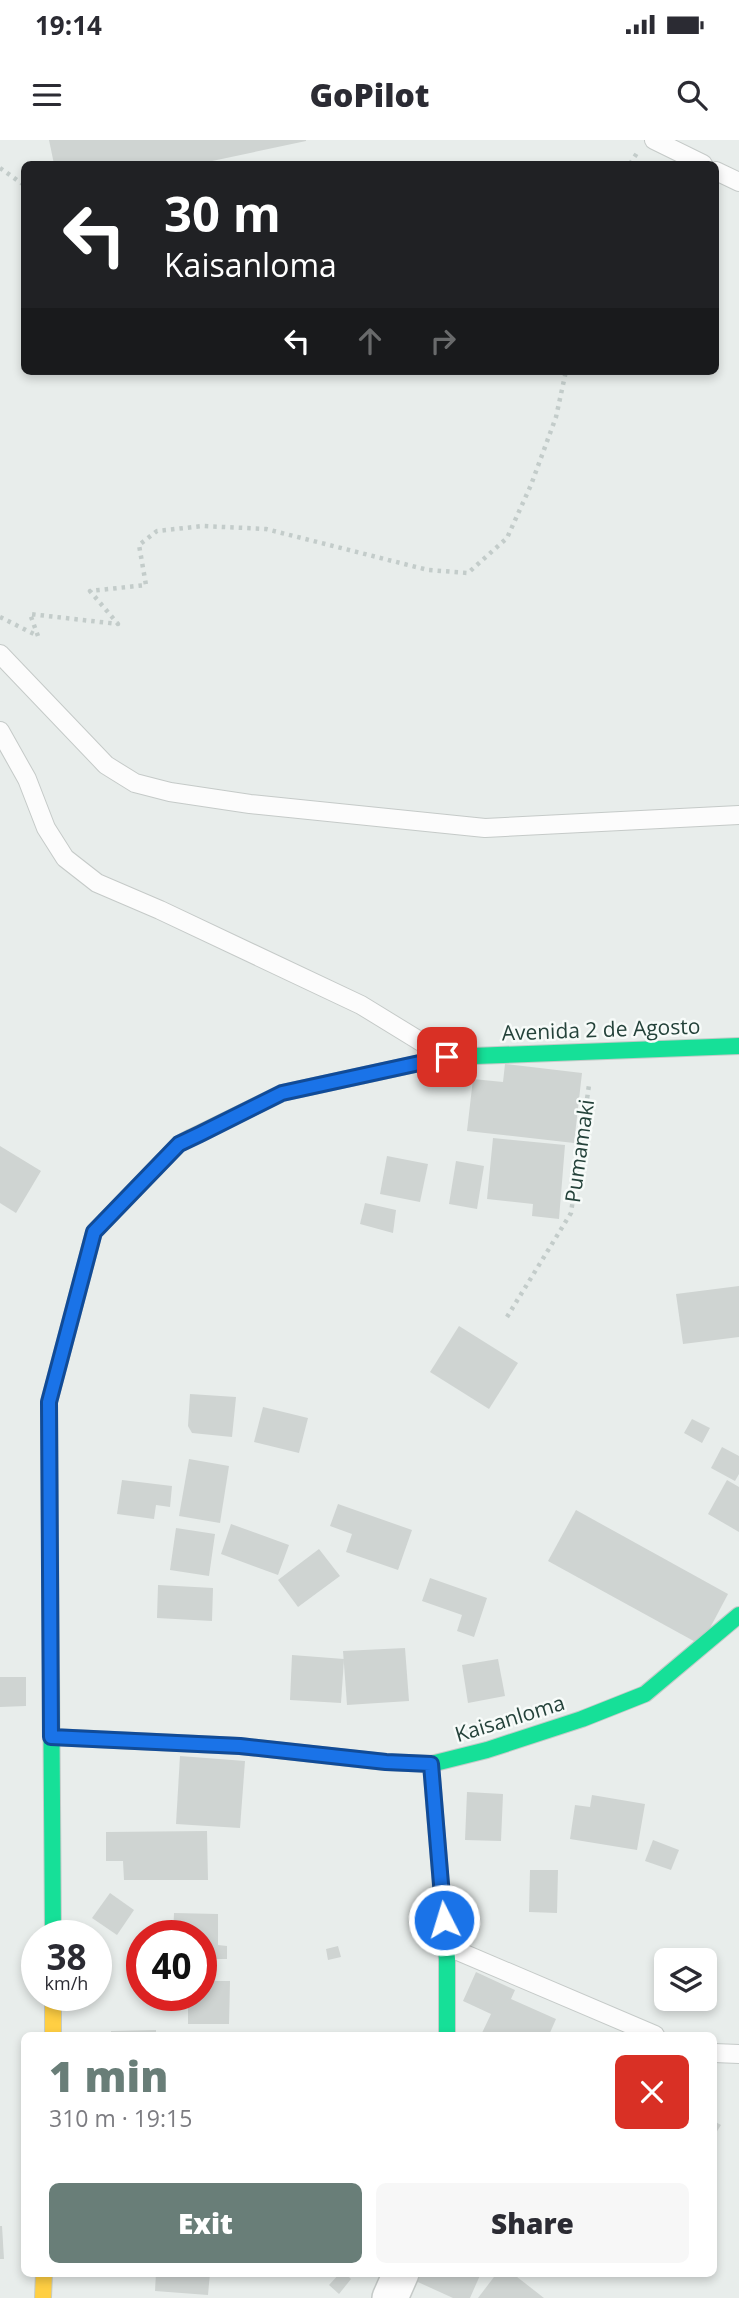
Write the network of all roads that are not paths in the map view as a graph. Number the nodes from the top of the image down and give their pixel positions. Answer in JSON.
{"nodes":[{"id":1,"x":654,"y":140,"type":"edge"},
{"id":2,"x":697,"y":161,"type":"edge"},
{"id":3,"x":719,"y":172,"type":"edge"},
{"id":4,"x":739,"y":182,"type":"edge"},
{"id":5,"x":0,"y":654,"type":"edge"},
{"id":6,"x":0,"y":732,"type":"edge"},
{"id":7,"x":739,"y":815,"type":"edge"},
{"id":8,"x":739,"y":1046,"type":"edge"},
{"id":9,"x":447,"y":1057,"type":"junction"},
{"id":10,"x":739,"y":1615,"type":"edge"},
{"id":11,"x":51,"y":1737,"type":"junction"},
{"id":12,"x":431,"y":1764,"type":"junction"},
{"id":13,"x":52,"y":1920,"type":"edge"},
{"id":14,"x":446,"y":1946,"type":"junction"},
{"id":15,"x":53,"y":2011,"type":"edge"},
{"id":16,"x":53,"y":2032,"type":"edge"},
{"id":17,"x":447,"y":2032,"type":"edge"},
{"id":18,"x":648,"y":2032,"type":"edge"},
{"id":19,"x":717,"y":2053,"type":"edge"},
{"id":20,"x":739,"y":2054,"type":"edge"},
{"id":21,"x":44,"y":2277,"type":"edge"},
{"id":22,"x":399,"y":2277,"type":"edge"},
{"id":23,"x":43,"y":2298,"type":"edge"},
{"id":24,"x":390,"y":2298,"type":"edge"}],
"edges":[{"from":1,"to":2,"type":"lane"},
{"from":3,"to":4,"type":"lane"},
{"from":5,"to":7,"type":"lane"},
{"from":6,"to":9,"type":"lane"},
{"from":8,"to":9,"type":"main road","name":"Avenida 2 de Agosto"},
{"from":9,"to":11,"type":"main road","name":"Avenida 2 de Agosto"},
{"from":10,"to":12,"type":"main road","name":"Kaisanloma"},
{"from":11,"to":12,"type":"main road","name":"Kaisanloma"},
{"from":11,"to":13,"type":"main road","name":"Avenida 2 de Agosto"},
{"from":12,"to":14,"type":"main road"},
{"from":14,"to":17,"type":"main road"},
{"from":14,"to":18,"type":"lane"},
{"from":15,"to":16,"type":"main road"},
{"from":19,"to":20,"type":"lane"},
{"from":21,"to":23,"type":"main road"},
{"from":22,"to":24,"type":"street"}]}
